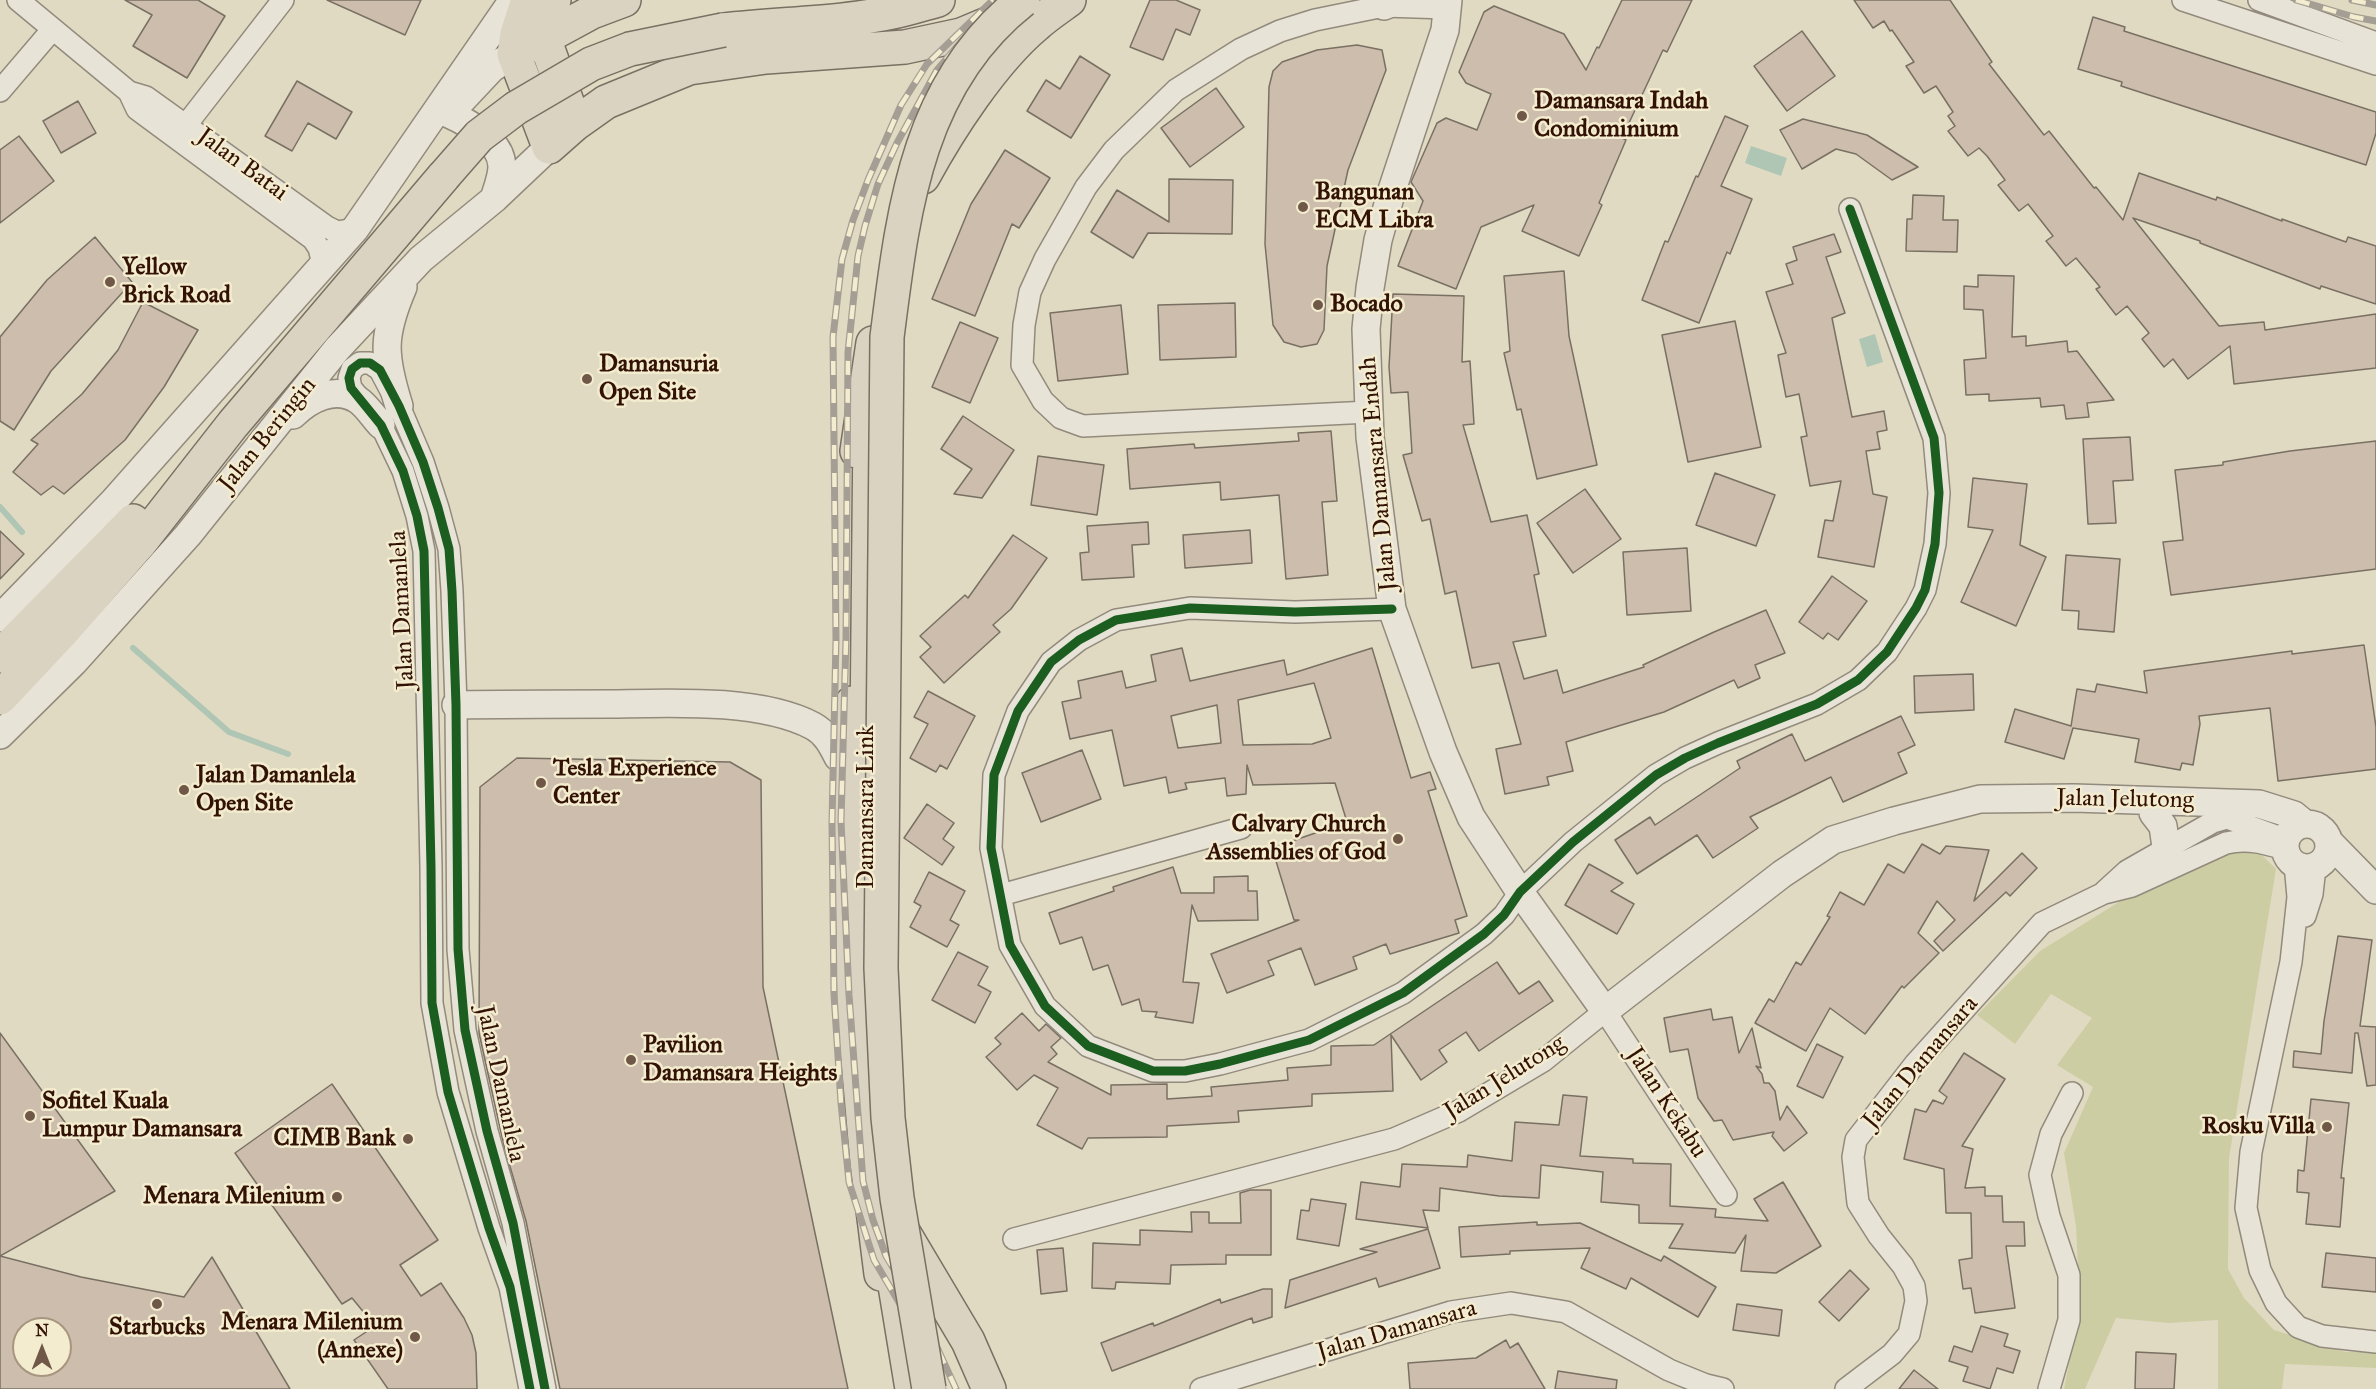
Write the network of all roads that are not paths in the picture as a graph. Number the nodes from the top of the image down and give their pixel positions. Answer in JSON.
{"nodes":[{"id":1,"x":18,"y":0,"type":"edge"},
{"id":2,"x":283,"y":0,"type":"edge"},
{"id":3,"x":513,"y":0,"type":"edge"},
{"id":4,"x":528,"y":0,"type":"edge"},
{"id":5,"x":624,"y":0,"type":"edge"},
{"id":6,"x":938,"y":0,"type":"edge"},
{"id":7,"x":1023,"y":0,"type":"edge"},
{"id":8,"x":1044,"y":0,"type":"edge"},
{"id":9,"x":1069,"y":0,"type":"edge"},
{"id":10,"x":2183,"y":0,"type":"edge"},
{"id":11,"x":2259,"y":0,"type":"edge"},
{"id":12,"x":1391,"y":3,"type":"edge"},
{"id":13,"x":1448,"y":4,"type":"edge"},
{"id":14,"x":566,"y":9,"type":"edge"},
{"id":15,"x":52,"y":30,"type":"junction"},
{"id":16,"x":544,"y":38,"type":"junction"},
{"id":17,"x":2376,"y":43,"type":"edge"},
{"id":18,"x":514,"y":54,"type":"junction"},
{"id":19,"x":2376,"y":64,"type":"edge"},
{"id":20,"x":641,"y":87,"type":"junction"},
{"id":21,"x":0,"y":91,"type":"edge"},
{"id":22,"x":129,"y":92,"type":"junction"},
{"id":23,"x":449,"y":114,"type":"junction"},
{"id":24,"x":576,"y":124,"type":"junction"},
{"id":25,"x":186,"y":125,"type":"junction"},
{"id":26,"x":549,"y":147,"type":"junction"},
{"id":27,"x":400,"y":167,"type":"junction"},
{"id":28,"x":494,"y":199,"type":"junction"},
{"id":29,"x":1850,"y":209,"type":"dead end"},
{"id":30,"x":355,"y":229,"type":"junction"},
{"id":31,"x":422,"y":259,"type":"junction"},
{"id":32,"x":323,"y":264,"type":"junction"},
{"id":33,"x":873,"y":343,"type":"junction"},
{"id":34,"x":1369,"y":412,"type":"junction"},
{"id":35,"x":390,"y":416,"type":"junction"},
{"id":36,"x":233,"y":424,"type":"junction"},
{"id":37,"x":256,"y":451,"type":"junction"},
{"id":38,"x":1392,"y":609,"type":"junction"},
{"id":39,"x":0,"y":618,"type":"edge"},
{"id":40,"x":0,"y":656,"type":"edge"},
{"id":41,"x":0,"y":698,"type":"edge"},
{"id":42,"x":456,"y":705,"type":"junction"},
{"id":43,"x":428,"y":706,"type":"junction"},
{"id":44,"x":1,"y":734,"type":"edge"},
{"id":45,"x":838,"y":757,"type":"joint"},
{"id":46,"x":851,"y":805,"type":"junction"},
{"id":47,"x":1942,"y":810,"type":"junction"},
{"id":48,"x":2153,"y":813,"type":"junction"},
{"id":49,"x":2227,"y":818,"type":"junction"},
{"id":50,"x":1241,"y":828,"type":"dead end"},
{"id":51,"x":2166,"y":847,"type":"junction"},
{"id":52,"x":2304,"y":847,"type":"junction"},
{"id":53,"x":2376,"y":890,"type":"edge"},
{"id":54,"x":1520,"y":892,"type":"junction"},
{"id":55,"x":2104,"y":893,"type":"junction"},
{"id":56,"x":1001,"y":895,"type":"junction"},
{"id":57,"x":2376,"y":898,"type":"edge"},
{"id":58,"x":1605,"y":1011,"type":"junction"},
{"id":59,"x":2072,"y":1093,"type":"dead end"},
{"id":60,"x":881,"y":1188,"type":"junction"},
{"id":61,"x":1726,"y":1195,"type":"dead end"},
{"id":62,"x":1014,"y":1239,"type":"dead end"},
{"id":63,"x":2376,"y":1342,"type":"edge"},
{"id":64,"x":922,"y":1350,"type":"junction"},
{"id":65,"x":530,"y":1389,"type":"edge"},
{"id":66,"x":545,"y":1389,"type":"edge"},
{"id":67,"x":896,"y":1389,"type":"edge"},
{"id":68,"x":912,"y":1389,"type":"edge"},
{"id":69,"x":921,"y":1389,"type":"edge"},
{"id":70,"x":929,"y":1389,"type":"edge"},
{"id":71,"x":989,"y":1389,"type":"edge"},
{"id":72,"x":1201,"y":1389,"type":"edge"},
{"id":73,"x":1723,"y":1389,"type":"edge"},
{"id":74,"x":1846,"y":1389,"type":"edge"},
{"id":75,"x":2049,"y":1389,"type":"edge"}],
"edges":[{"from":1,"to":15,"type":"street","name":"Jalan Batai"},
{"from":2,"to":25,"type":"street"},
{"from":3,"to":27,"type":"street"},
{"from":4,"to":18,"type":"highway"},
{"from":5,"to":14,"type":"highway"},
{"from":6,"to":36,"type":"highway","bridge":true},
{"from":7,"to":64,"type":"highway","name":"Damansara Link","bridge":true},
{"from":8,"to":20,"type":"highway"},
{"from":9,"to":33,"type":"highway","name":"Damansara Link"},
{"from":10,"to":19,"type":"street"},
{"from":11,"to":17,"type":"street"},
{"from":12,"to":13,"type":"street"},
{"from":12,"to":34,"type":"street"},
{"from":13,"to":34,"type":"street","name":"Jalan Damansara Endah"},
{"from":14,"to":16,"type":"highway"},
{"from":14,"to":20,"type":"highway"},
{"from":15,"to":21,"type":"street"},
{"from":15,"to":22,"type":"street","name":"Jalan Batai"},
{"from":16,"to":18,"type":"highway"},
{"from":16,"to":24,"type":"highway"},
{"from":18,"to":23,"type":"street"},
{"from":18,"to":26,"type":"highway"},
{"from":20,"to":24,"type":"highway"},
{"from":22,"to":25,"type":"street","name":"Jalan Batai"},
{"from":22,"to":32,"type":"street","name":"Jalan Batai"},
{"from":23,"to":27,"type":"street"},
{"from":23,"to":28,"type":"street"},
{"from":24,"to":26,"type":"highway"},
{"from":25,"to":30,"type":"street","name":"Jalan Batai"},
{"from":26,"to":28,"type":"street","name":"Jalan Beringin"},
{"from":27,"to":30,"type":"street"},
{"from":28,"to":31,"type":"street","name":"Jalan Beringin"},
{"from":29,"to":54,"type":"street"},
{"from":30,"to":32,"type":"street"},
{"from":31,"to":35,"type":"street"},
{"from":31,"to":37,"type":"street","name":"Jalan Beringin"},
{"from":32,"to":39,"type":"street"},
{"from":33,"to":46,"type":"highway"},
{"from":33,"to":60,"type":"highway","name":"Damansara Link"},
{"from":34,"to":38,"type":"street","name":"Jalan Damansara Endah"},
{"from":35,"to":37,"type":"street"},
{"from":35,"to":42,"type":"street","name":"Jalan Damanlela"},
{"from":35,"to":43,"type":"street","name":"Jalan Damanlela"},
{"from":36,"to":40,"type":"highway"},
{"from":36,"to":41,"type":"highway"},
{"from":37,"to":44,"type":"street","name":"Jalan Beringin"},
{"from":38,"to":54,"type":"street","name":"Jalan Damansara Endah"},
{"from":38,"to":56,"type":"street"},
{"from":42,"to":43,"type":"street"},
{"from":42,"to":45,"type":"street"},
{"from":42,"to":66,"type":"street","name":"Jalan Damanlela"},
{"from":43,"to":65,"type":"street","name":"Jalan Damanlela"},
{"from":45,"to":46,"type":"highway"},
{"from":46,"to":67,"type":"highway"},
{"from":47,"to":48,"type":"street","name":"Jalan Jelutong"},
{"from":47,"to":52,"type":"street","name":"Jalan Jelutong"},
{"from":47,"to":58,"type":"street","name":"Jalan Jelutong"},
{"from":48,"to":49,"type":"street","name":"Jalan Jelutong"},
{"from":48,"to":51,"type":"street"},
{"from":49,"to":51,"type":"street","name":"Jalan Damansara"},
{"from":49,"to":52,"type":"street","name":"Jalan Damansara"},
{"from":50,"to":56,"type":"street"},
{"from":51,"to":55,"type":"street","name":"Jalan Damansara"},
{"from":52,"to":53,"type":"street","name":"Jalan Jelutong"},
{"from":52,"to":55,"type":"street","name":"Jalan Damansara"},
{"from":52,"to":57,"type":"street","name":"Jalan Jelutong"},
{"from":52,"to":63,"type":"street"},
{"from":54,"to":56,"type":"street"},
{"from":54,"to":58,"type":"street","name":"Jalan Damansara Endah"},
{"from":55,"to":74,"type":"street","name":"Jalan Damansara"},
{"from":58,"to":61,"type":"street","name":"Jalan Kekabu"},
{"from":58,"to":62,"type":"street","name":"Jalan Jelutong"},
{"from":59,"to":75,"type":"street"},
{"from":60,"to":68,"type":"highway","name":"Damansara Link"},
{"from":60,"to":71,"type":"highway"},
{"from":64,"to":69,"type":"highway","bridge":true},
{"from":64,"to":70,"type":"highway","name":"Damansara Link","bridge":true},
{"from":72,"to":73,"type":"street","name":"Jalan Damansara"}]}
